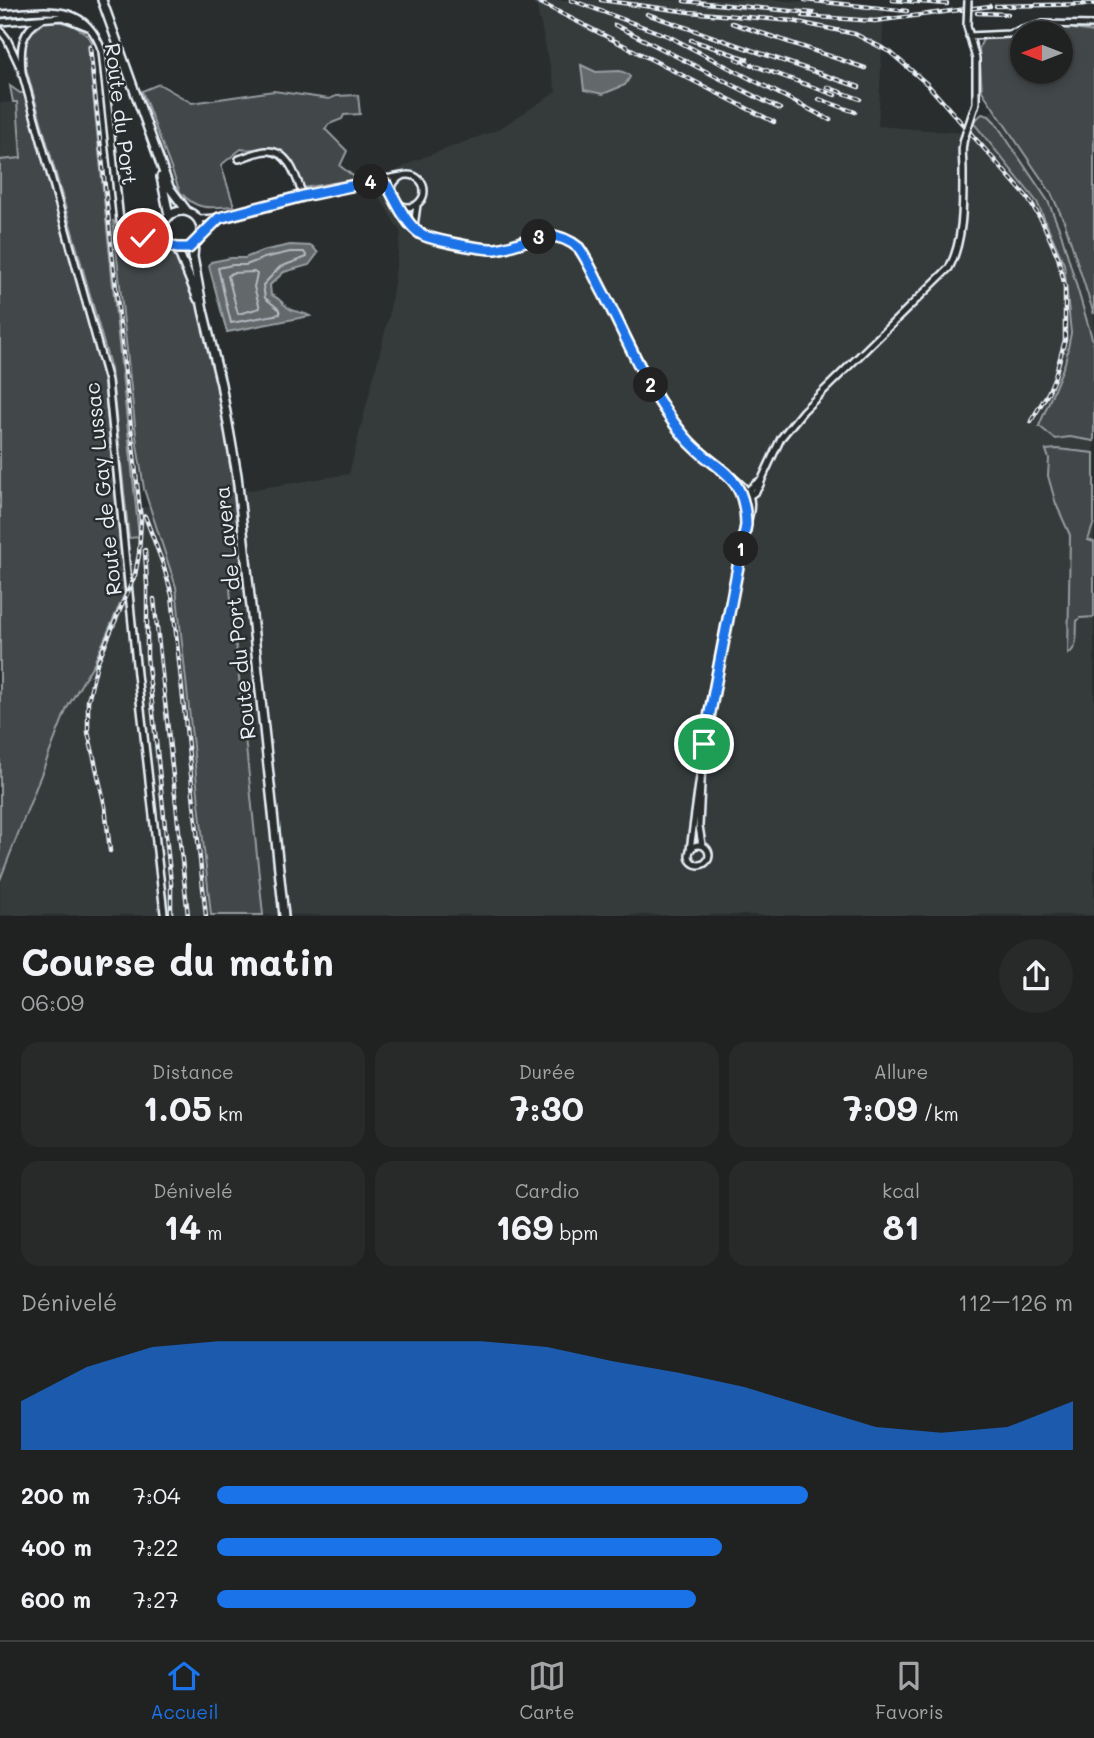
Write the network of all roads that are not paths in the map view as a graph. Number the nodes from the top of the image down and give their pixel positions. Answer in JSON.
{"nodes":[{"id":1,"x":968,"y":0,"type":"edge"},
{"id":2,"x":104,"y":3,"type":"edge"},
{"id":3,"x":11,"y":14,"type":"junction"},
{"id":4,"x":0,"y":15,"type":"edge"},
{"id":5,"x":41,"y":19,"type":"junction"},
{"id":6,"x":16,"y":21,"type":"junction"},
{"id":7,"x":0,"y":22,"type":"edge"},
{"id":8,"x":8,"y":22,"type":"junction"},
{"id":9,"x":1094,"y":26,"type":"edge"},
{"id":10,"x":0,"y":30,"type":"edge"},
{"id":11,"x":93,"y":31,"type":"junction"},
{"id":12,"x":969,"y":36,"type":"junction"},
{"id":13,"x":23,"y":37,"type":"junction"},
{"id":14,"x":7,"y":39,"type":"junction"},
{"id":15,"x":22,"y":72,"type":"junction"},
{"id":16,"x":152,"y":143,"type":"junction"},
{"id":17,"x":239,"y":159,"type":"dead end"},
{"id":18,"x":402,"y":176,"type":"junction"},
{"id":19,"x":375,"y":181,"type":"junction"},
{"id":20,"x":391,"y":192,"type":"junction"},
{"id":21,"x":303,"y":196,"type":"junction"},
{"id":22,"x":398,"y":205,"type":"junction"},
{"id":23,"x":417,"y":205,"type":"junction"},
{"id":24,"x":187,"y":211,"type":"junction"},
{"id":25,"x":169,"y":215,"type":"junction"},
{"id":26,"x":219,"y":218,"type":"junction"},
{"id":27,"x":199,"y":219,"type":"junction"},
{"id":28,"x":163,"y":226,"type":"junction"},
{"id":29,"x":414,"y":226,"type":"junction"},
{"id":30,"x":201,"y":234,"type":"junction"},
{"id":31,"x":138,"y":236,"type":"junction"},
{"id":32,"x":194,"y":245,"type":"junction"},
{"id":33,"x":174,"y":247,"type":"junction"},
{"id":34,"x":203,"y":310,"type":"junction"},
{"id":35,"x":747,"y":495,"type":"junction"},
{"id":36,"x":702,"y":762,"type":"junction"},
{"id":37,"x":702,"y":845,"type":"junction"},
{"id":38,"x":690,"y":850,"type":"junction"},
{"id":39,"x":164,"y":913,"type":"dead end"},
{"id":40,"x":284,"y":915,"type":"edge"}],
"edges":[{"from":1,"to":12,"type":"street","bridge":true},
{"from":2,"to":16,"type":"street"},
{"from":3,"to":4,"type":"street","name":"Route du Port"},
{"from":3,"to":6,"type":"street","name":"Route de Gay Lussac"},
{"from":3,"to":8,"type":"street","name":"Route de Gay Lussac"},
{"from":3,"to":11,"type":"street","name":"Route du Port"},
{"from":5,"to":6,"type":"street","name":"Route du Port"},
{"from":5,"to":11,"type":"street","name":"Route du Port"},
{"from":5,"to":13,"type":"street"},
{"from":6,"to":8,"type":"street","name":"Route du Port"},
{"from":6,"to":13,"type":"street","name":"Route de Gay Lussac"},
{"from":7,"to":8,"type":"street","name":"Route du Port"},
{"from":8,"to":14,"type":"street","name":"Route de Gay Lussac"},
{"from":9,"to":12,"type":"street"},
{"from":10,"to":14,"type":"street","name":"Route de Gay Lussac"},
{"from":11,"to":31,"type":"street","name":"Route du Port"},
{"from":12,"to":35,"type":"street","bridge":true},
{"from":13,"to":15,"type":"street","name":"Route de Gay Lussac"},
{"from":14,"to":15,"type":"street","name":"Route de Gay Lussac"},
{"from":15,"to":39,"type":"street","name":"Route de Gay Lussac"},
{"from":16,"to":24,"type":"street"},
{"from":16,"to":25,"type":"street"},
{"from":17,"to":21,"type":"street"},
{"from":18,"to":19,"type":"street"},
{"from":18,"to":20,"type":"street"},
{"from":18,"to":23,"type":"street"},
{"from":19,"to":20,"type":"street"},
{"from":19,"to":21,"type":"street"},
{"from":20,"to":22,"type":"street"},
{"from":21,"to":26,"type":"street"},
{"from":22,"to":23,"type":"street"},
{"from":22,"to":29,"type":"street"},
{"from":23,"to":29,"type":"street"},
{"from":24,"to":25,"type":"street"},
{"from":24,"to":27,"type":"street"},
{"from":25,"to":28,"type":"street"},
{"from":26,"to":27,"type":"street"},
{"from":26,"to":30,"type":"street"},
{"from":27,"to":30,"type":"street"},
{"from":28,"to":31,"type":"street"},
{"from":28,"to":33,"type":"street"},
{"from":29,"to":35,"type":"street"},
{"from":30,"to":32,"type":"street"},
{"from":31,"to":33,"type":"street"},
{"from":32,"to":33,"type":"street"},
{"from":32,"to":34,"type":"street","name":"Route du Port de Lavera"},
{"from":33,"to":34,"type":"street","name":"Route du Port de Lavera"},
{"from":34,"to":40,"type":"street","name":"Route du Port de Lavera"},
{"from":35,"to":36,"type":"street"},
{"from":36,"to":37,"type":"street"},
{"from":36,"to":38,"type":"street"},
{"from":37,"to":38,"type":"street"},
{"from":37,"to":38,"type":"street"}]}
